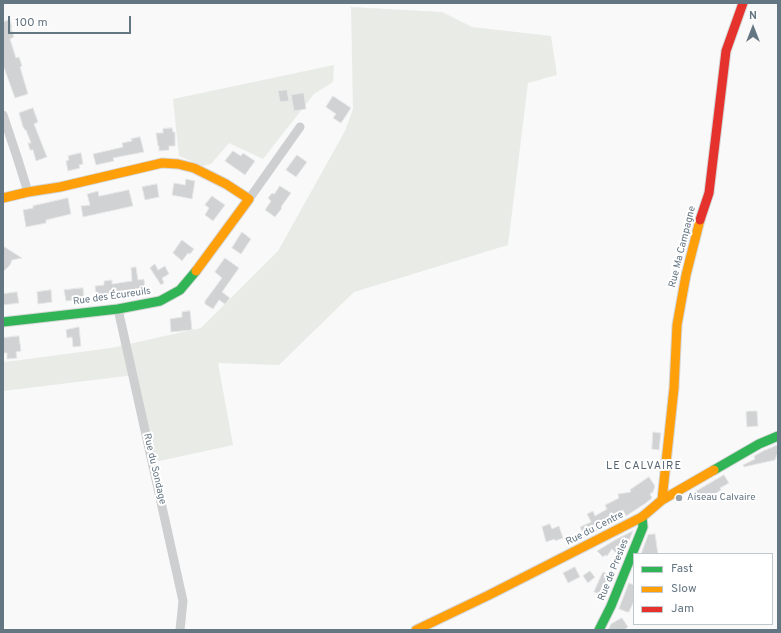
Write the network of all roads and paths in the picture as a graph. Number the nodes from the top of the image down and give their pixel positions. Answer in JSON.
{"nodes":[{"id":1,"x":743,"y":3,"type":"edge"},
{"id":2,"x":3,"y":115,"type":"edge"},
{"id":3,"x":300,"y":127,"type":"dead end"},
{"id":4,"x":28,"y":192,"type":"junction"},
{"id":5,"x":3,"y":198,"type":"edge"},
{"id":6,"x":249,"y":200,"type":"junction"},
{"id":7,"x":118,"y":310,"type":"junction"},
{"id":8,"x":3,"y":322,"type":"edge"},
{"id":9,"x":778,"y":436,"type":"edge"},
{"id":10,"x":662,"y":500,"type":"junction"},
{"id":11,"x":642,"y":516,"type":"junction"},
{"id":12,"x":180,"y":630,"type":"edge"},
{"id":13,"x":416,"y":630,"type":"edge"},
{"id":14,"x":599,"y":630,"type":"edge"}],
"edges":[{"from":1,"to":10,"type":"street","name":"Rue Ma Campagne"},
{"from":2,"to":4,"type":"street"},
{"from":3,"to":6,"type":"street","name":"Rue des Écureuils"},
{"from":4,"to":5,"type":"street"},
{"from":4,"to":6,"type":"street"},
{"from":6,"to":7,"type":"street","name":"Rue des Écureuils"},
{"from":7,"to":8,"type":"street","name":"Rue des Écureuils"},
{"from":7,"to":12,"type":"street","name":"Rue du Sondage"},
{"from":9,"to":10,"type":"street","name":"Rue du Centre"},
{"from":10,"to":11,"type":"street","name":"Rue du Centre"},
{"from":11,"to":13,"type":"street","name":"Rue du Centre"},
{"from":11,"to":14,"type":"street","name":"Rue de Presles"}]}
